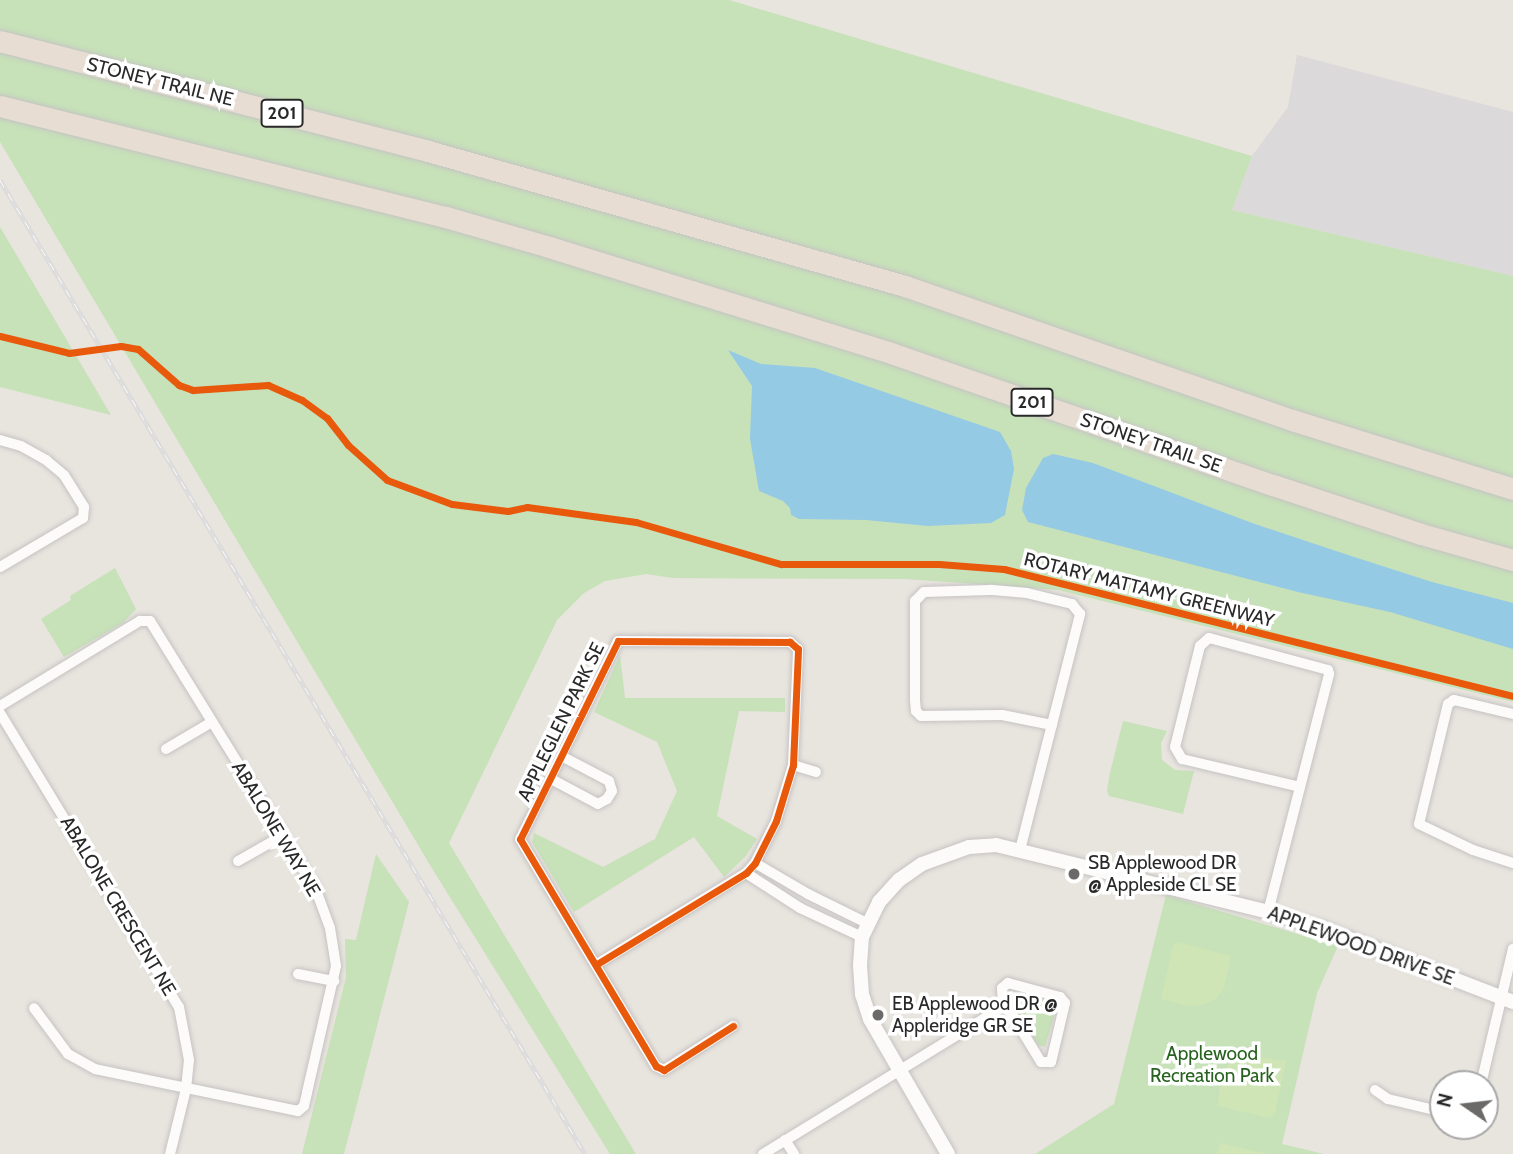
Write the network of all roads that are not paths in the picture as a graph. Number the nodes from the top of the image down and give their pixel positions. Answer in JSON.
{"nodes":[{"id":1,"x":0,"y":41,"type":"edge"},
{"id":2,"x":0,"y":106,"type":"edge"},
{"id":3,"x":0,"y":440,"type":"edge"},
{"id":4,"x":1513,"y":489,"type":"edge"},
{"id":5,"x":1513,"y":560,"type":"edge"},
{"id":6,"x":0,"y":567,"type":"edge"},
{"id":7,"x":0,"y":706,"type":"edge"},
{"id":8,"x":0,"y":713,"type":"edge"},
{"id":9,"x":1513,"y":714,"type":"edge"},
{"id":10,"x":212,"y":722,"type":"junction"},
{"id":11,"x":1052,"y":725,"type":"junction"},
{"id":12,"x":166,"y":749,"type":"dead end"},
{"id":13,"x":563,"y":757,"type":"junction"},
{"id":14,"x":793,"y":765,"type":"junction"},
{"id":15,"x":816,"y":772,"type":"dead end"},
{"id":16,"x":551,"y":779,"type":"junction"},
{"id":17,"x":1300,"y":788,"type":"junction"},
{"id":18,"x":282,"y":836,"type":"junction"},
{"id":19,"x":1020,"y":850,"type":"junction"},
{"id":20,"x":238,"y":861,"type":"dead end"},
{"id":21,"x":755,"y":863,"type":"junction"},
{"id":22,"x":1513,"y":863,"type":"edge"},
{"id":23,"x":746,"y":873,"type":"junction"},
{"id":24,"x":808,"y":894,"type":"junction"},
{"id":25,"x":800,"y":908,"type":"junction"},
{"id":26,"x":1268,"y":912,"type":"junction"},
{"id":27,"x":865,"y":930,"type":"junction"},
{"id":28,"x":1513,"y":949,"type":"edge"},
{"id":29,"x":597,"y":964,"type":"junction"},
{"id":30,"x":298,"y":974,"type":"dead end"},
{"id":31,"x":334,"y":981,"type":"junction"},
{"id":32,"x":1507,"y":1000,"type":"edge"},
{"id":33,"x":1003,"y":1007,"type":"junction"},
{"id":34,"x":34,"y":1008,"type":"dead end"},
{"id":35,"x":733,"y":1026,"type":"dead end"},
{"id":36,"x":1485,"y":1070,"type":"edge"},
{"id":37,"x":900,"y":1071,"type":"junction"},
{"id":38,"x":186,"y":1089,"type":"junction"},
{"id":39,"x":1374,"y":1090,"type":"dead end"},
{"id":40,"x":1429,"y":1109,"type":"edge"},
{"id":41,"x":785,"y":1140,"type":"junction"},
{"id":42,"x":170,"y":1154,"type":"edge"},
{"id":43,"x":763,"y":1154,"type":"edge"},
{"id":44,"x":794,"y":1154,"type":"edge"},
{"id":45,"x":948,"y":1154,"type":"edge"}],
"edges":[{"from":1,"to":4,"type":"highway","name":"STONEY TRAIL NE","number":"201"},
{"from":2,"to":5,"type":"highway","name":"STONEY TRAIL SE","number":"201"},
{"from":3,"to":6,"type":"street"},
{"from":7,"to":10,"type":"street","name":"ABALONE WAY NE"},
{"from":8,"to":38,"type":"street","name":"ABALONE CRESCENT NE"},
{"from":9,"to":22,"type":"street"},
{"from":10,"to":12,"type":"street"},
{"from":10,"to":18,"type":"street","name":"ABALONE WAY NE"},
{"from":11,"to":11,"type":"street"},
{"from":11,"to":19,"type":"street"},
{"from":13,"to":14,"type":"street","name":"APPLEGLEN PARK SE"},
{"from":13,"to":16,"type":"street","name":"APPLEGLEN PARK SE"},
{"from":13,"to":16,"type":"street"},
{"from":14,"to":15,"type":"street"},
{"from":14,"to":21,"type":"street","name":"APPLEGLEN PARK SE"},
{"from":16,"to":29,"type":"street","name":"APPLEGLEN PARK SE"},
{"from":17,"to":17,"type":"street"},
{"from":17,"to":26,"type":"street"},
{"from":18,"to":20,"type":"street"},
{"from":18,"to":31,"type":"street","name":"ABALONE WAY NE"},
{"from":19,"to":26,"type":"street","name":"APPLEWOOD DRIVE SE"},
{"from":19,"to":27,"type":"street","name":"APPLEWOOD DRIVE SE"},
{"from":21,"to":23,"type":"street","name":"APPLEGLEN PARK SE"},
{"from":21,"to":24,"type":"street"},
{"from":23,"to":25,"type":"street"},
{"from":23,"to":29,"type":"street","name":"APPLEGLEN PARK SE"},
{"from":24,"to":25,"type":"street"},
{"from":24,"to":27,"type":"street"},
{"from":25,"to":27,"type":"street"},
{"from":26,"to":32,"type":"street","name":"APPLEWOOD DRIVE SE"},
{"from":27,"to":37,"type":"street"},
{"from":28,"to":32,"type":"street"},
{"from":29,"to":35,"type":"street"},
{"from":30,"to":31,"type":"street"},
{"from":31,"to":38,"type":"street","name":"ABALONE WAY NE"},
{"from":32,"to":36,"type":"street"},
{"from":33,"to":33,"type":"street"},
{"from":33,"to":37,"type":"street"},
{"from":34,"to":38,"type":"street"},
{"from":37,"to":41,"type":"street"},
{"from":37,"to":45,"type":"street"},
{"from":38,"to":42,"type":"street","name":"ABALONE CRESCENT NE"},
{"from":39,"to":40,"type":"street"},
{"from":41,"to":43,"type":"street"},
{"from":41,"to":44,"type":"street"}]}
